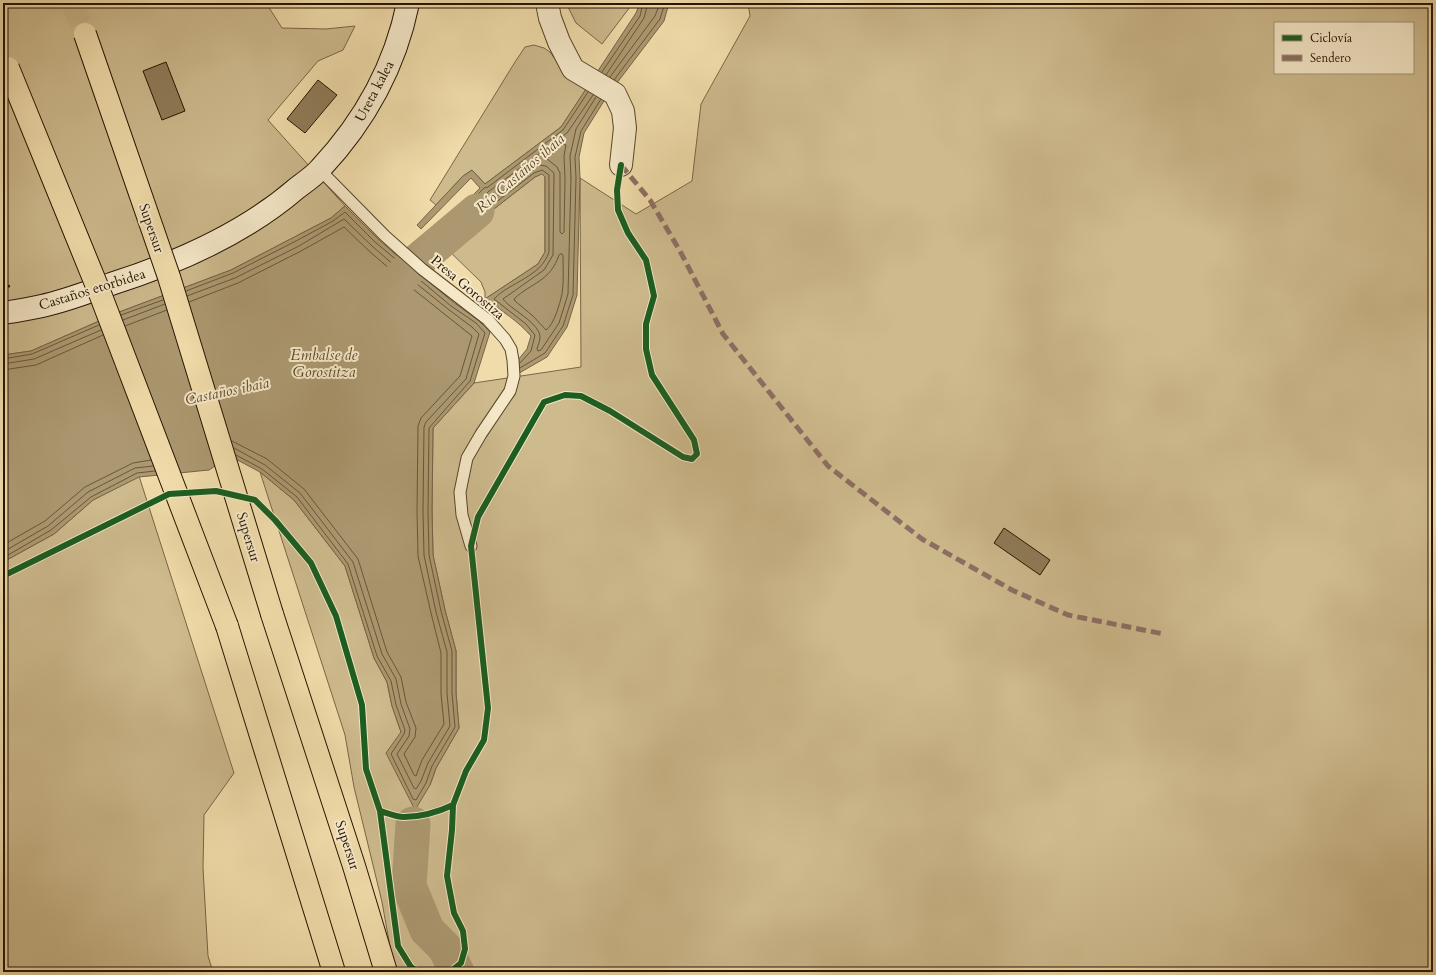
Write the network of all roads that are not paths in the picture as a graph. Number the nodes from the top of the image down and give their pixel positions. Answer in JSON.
{"nodes":[{"id":1,"x":408,"y":3,"type":"edge"},
{"id":2,"x":548,"y":3,"type":"edge"},
{"id":3,"x":85,"y":34,"type":"tunnel mouth"},
{"id":4,"x":8,"y":68,"type":"dead end"},
{"id":5,"x":621,"y":165,"type":"dead end"},
{"id":6,"x":320,"y":170,"type":"junction"},
{"id":7,"x":3,"y":313,"type":"edge"},
{"id":8,"x":471,"y":546,"type":"dead end"},
{"id":9,"x":334,"y":972,"type":"edge"},
{"id":10,"x":386,"y":972,"type":"edge"}],
"edges":[{"from":1,"to":6,"type":"street","name":"Ureta kalea"},
{"from":2,"to":5,"type":"street"},
{"from":3,"to":10,"type":"highway","name":"Supersur","bridge":true},
{"from":4,"to":9,"type":"highway","bridge":true},
{"from":6,"to":7,"type":"street","name":"Castaños etorbidea"},
{"from":6,"to":8,"type":"lane","name":"Presa Gorostiza"}]}
